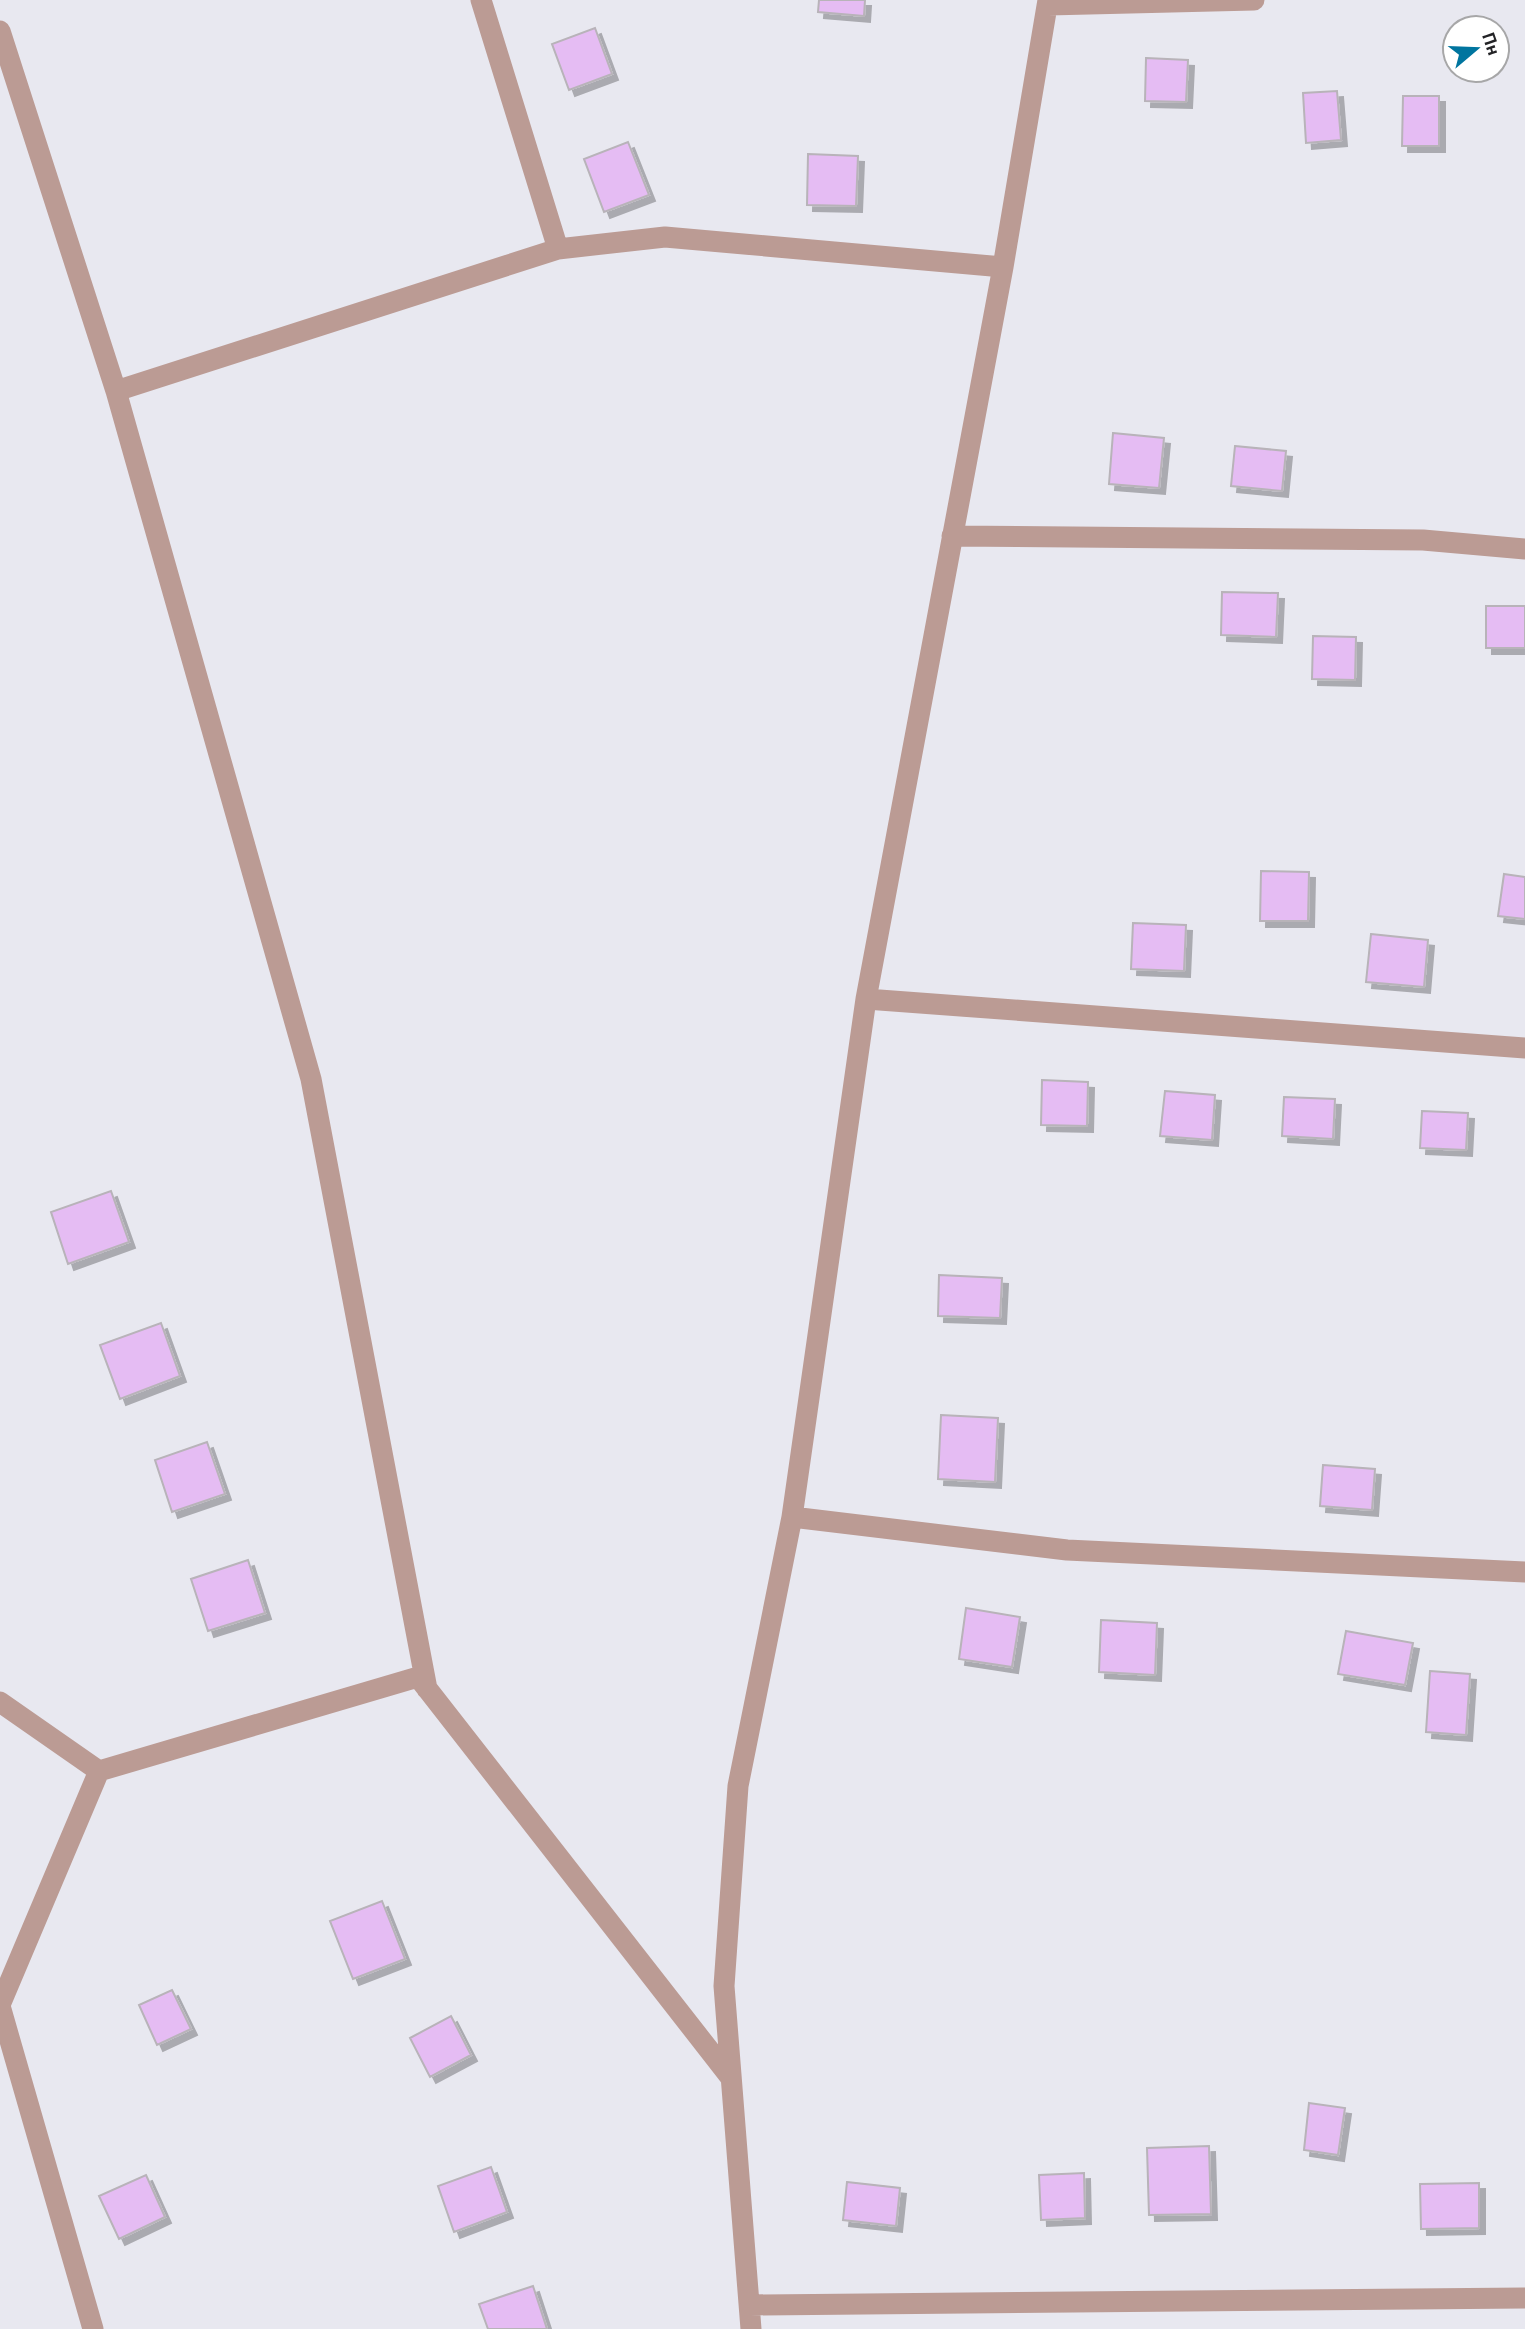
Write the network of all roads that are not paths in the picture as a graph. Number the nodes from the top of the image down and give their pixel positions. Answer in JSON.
{"nodes":[{"id":1,"x":481,"y":0,"type":"edge"},
{"id":2,"x":1254,"y":0,"type":"edge"},
{"id":3,"x":1048,"y":3,"type":"edge"},
{"id":4,"x":0,"y":31,"type":"edge"},
{"id":5,"x":558,"y":249,"type":"junction"},
{"id":6,"x":1003,"y":267,"type":"junction"},
{"id":7,"x":116,"y":391,"type":"junction"},
{"id":8,"x":953,"y":537,"type":"junction"},
{"id":9,"x":1525,"y":549,"type":"edge"},
{"id":10,"x":866,"y":999,"type":"junction"},
{"id":11,"x":1525,"y":1048,"type":"edge"},
{"id":12,"x":792,"y":1517,"type":"junction"},
{"id":13,"x":1525,"y":1572,"type":"edge"},
{"id":14,"x":427,"y":1689,"type":"junction"},
{"id":15,"x":0,"y":1702,"type":"edge"},
{"id":16,"x":99,"y":1771,"type":"junction"},
{"id":17,"x":0,"y":2006,"type":"edge"},
{"id":18,"x":732,"y":2078,"type":"junction"},
{"id":19,"x":1525,"y":2298,"type":"edge"},
{"id":20,"x":750,"y":2305,"type":"junction"},
{"id":21,"x":93,"y":2329,"type":"edge"},
{"id":22,"x":751,"y":2329,"type":"edge"}],
"edges":[{"from":1,"to":5,"type":"street"},
{"from":2,"to":3,"type":"street"},
{"from":3,"to":6,"type":"street"},
{"from":4,"to":7,"type":"street"},
{"from":5,"to":6,"type":"street"},
{"from":5,"to":7,"type":"street"},
{"from":6,"to":8,"type":"street"},
{"from":7,"to":14,"type":"street"},
{"from":8,"to":9,"type":"street"},
{"from":8,"to":10,"type":"street"},
{"from":10,"to":11,"type":"street"},
{"from":10,"to":12,"type":"street"},
{"from":12,"to":13,"type":"street"},
{"from":12,"to":18,"type":"street"},
{"from":14,"to":16,"type":"street"},
{"from":14,"to":18,"type":"street"},
{"from":15,"to":16,"type":"street"},
{"from":16,"to":17,"type":"street"},
{"from":17,"to":21,"type":"street"},
{"from":18,"to":20,"type":"street"},
{"from":19,"to":20,"type":"street"},
{"from":20,"to":22,"type":"street"}]}
